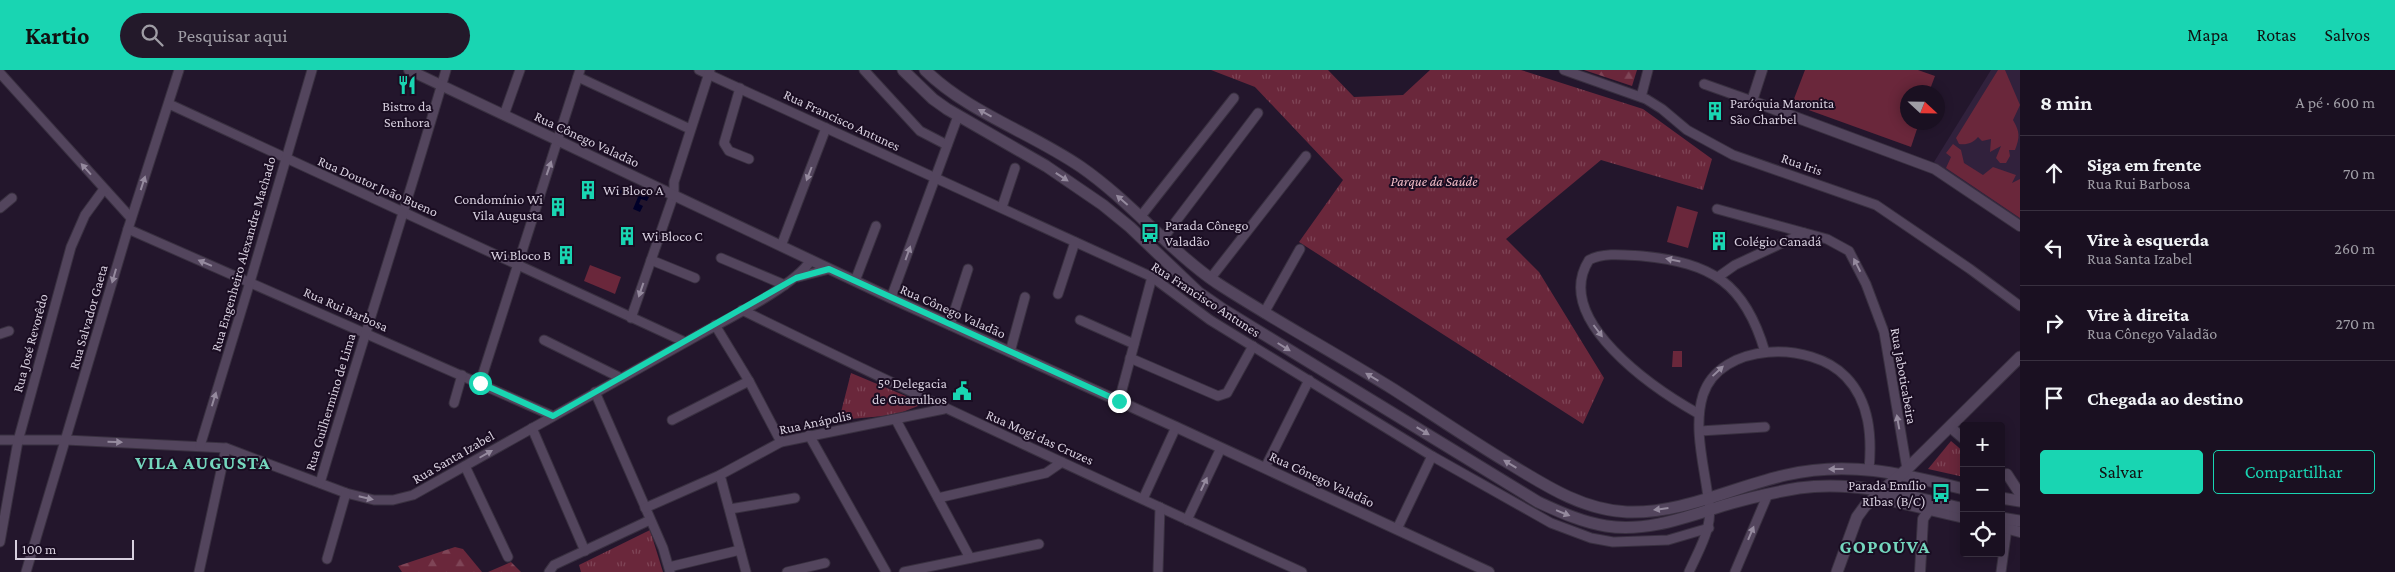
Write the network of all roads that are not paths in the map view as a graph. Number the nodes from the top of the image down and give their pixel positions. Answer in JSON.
{"nodes":[{"id":1,"x":179,"y":70,"type":"edge"},
{"id":2,"x":312,"y":70,"type":"edge"},
{"id":3,"x":409,"y":70,"type":"edge"},
{"id":4,"x":446,"y":70,"type":"edge"},
{"id":5,"x":520,"y":70,"type":"edge"},
{"id":6,"x":699,"y":70,"type":"edge"},
{"id":7,"x":864,"y":70,"type":"edge"},
{"id":8,"x":903,"y":70,"type":"edge"},
{"id":9,"x":925,"y":70,"type":"edge"},
{"id":10,"x":1648,"y":70,"type":"edge"},
{"id":11,"x":1762,"y":70,"type":"edge"},
{"id":12,"x":1570,"y":71,"type":"edge"},
{"id":13,"x":709,"y":72,"type":"edge"},
{"id":14,"x":0,"y":73,"type":"edge"},
{"id":15,"x":579,"y":74,"type":"edge"},
{"id":16,"x":1704,"y":84,"type":"dead end"},
{"id":17,"x":441,"y":85,"type":"junction"},
{"id":18,"x":740,"y":88,"type":"junction"},
{"id":19,"x":1641,"y":97,"type":"junction"},
{"id":20,"x":1234,"y":98,"type":"dead end"},
{"id":21,"x":1752,"y":101,"type":"junction"},
{"id":22,"x":169,"y":104,"type":"junction"},
{"id":23,"x":1258,"y":113,"type":"dead end"},
{"id":24,"x":504,"y":115,"type":"junction"},
{"id":25,"x":958,"y":116,"type":"junction"},
{"id":26,"x":826,"y":128,"type":"junction"},
{"id":27,"x":690,"y":129,"type":"junction"},
{"id":28,"x":558,"y":141,"type":"junction"},
{"id":29,"x":947,"y":145,"type":"junction"},
{"id":30,"x":1306,"y":156,"type":"dead end"},
{"id":31,"x":285,"y":159,"type":"junction"},
{"id":32,"x":749,"y":159,"type":"dead end"},
{"id":33,"x":1015,"y":168,"type":"dead end"},
{"id":34,"x":935,"y":178,"type":"junction"},
{"id":35,"x":104,"y":189,"type":"junction"},
{"id":36,"x":674,"y":194,"type":"junction"},
{"id":37,"x":12,"y":198,"type":"dead end"},
{"id":38,"x":1002,"y":207,"type":"junction"},
{"id":39,"x":0,"y":208,"type":"edge"},
{"id":40,"x":1718,"y":209,"type":"dead end"},
{"id":41,"x":404,"y":213,"type":"junction"},
{"id":42,"x":1141,"y":216,"type":"junction"},
{"id":43,"x":131,"y":218,"type":"junction"},
{"id":44,"x":876,"y":226,"type":"dead end"},
{"id":45,"x":2020,"y":226,"type":"edge"},
{"id":46,"x":128,"y":229,"type":"junction"},
{"id":47,"x":1804,"y":234,"type":"junction"},
{"id":48,"x":1164,"y":237,"type":"junction"},
{"id":49,"x":1074,"y":242,"type":"junction"},
{"id":50,"x":782,"y":246,"type":"junction"},
{"id":51,"x":1300,"y":249,"type":"dead end"},
{"id":52,"x":721,"y":258,"type":"dead end"},
{"id":53,"x":651,"y":260,"type":"junction"},
{"id":54,"x":811,"y":260,"type":"junction"},
{"id":55,"x":518,"y":264,"type":"junction"},
{"id":56,"x":829,"y":269,"type":"junction"},
{"id":57,"x":968,"y":269,"type":"dead end"},
{"id":58,"x":1152,"y":277,"type":"junction"},
{"id":59,"x":1718,"y":277,"type":"junction"},
{"id":60,"x":695,"y":278,"type":"dead end"},
{"id":61,"x":796,"y":278,"type":"junction"},
{"id":62,"x":1210,"y":279,"type":"junction"},
{"id":63,"x":854,"y":281,"type":"junction"},
{"id":64,"x":250,"y":282,"type":"junction"},
{"id":65,"x":785,"y":285,"type":"junction"},
{"id":66,"x":1058,"y":294,"type":"dead end"},
{"id":67,"x":1025,"y":297,"type":"dead end"},
{"id":68,"x":891,"y":298,"type":"junction"},
{"id":69,"x":2020,"y":306,"type":"edge"},
{"id":70,"x":742,"y":310,"type":"junction"},
{"id":71,"x":1264,"y":313,"type":"junction"},
{"id":72,"x":631,"y":318,"type":"junction"},
{"id":73,"x":1080,"y":320,"type":"dead end"},
{"id":74,"x":715,"y":325,"type":"junction"},
{"id":75,"x":950,"y":325,"type":"junction"},
{"id":76,"x":9,"y":331,"type":"dead end"},
{"id":77,"x":365,"y":333,"type":"junction"},
{"id":78,"x":0,"y":334,"type":"edge"},
{"id":79,"x":544,"y":340,"type":"dead end"},
{"id":80,"x":685,"y":342,"type":"junction"},
{"id":81,"x":1134,"y":344,"type":"junction"},
{"id":82,"x":1253,"y":346,"type":"junction"},
{"id":83,"x":1328,"y":351,"type":"junction"},
{"id":84,"x":1010,"y":352,"type":"junction"},
{"id":85,"x":1765,"y":352,"type":"junction"},
{"id":86,"x":2020,"y":357,"type":"edge"},
{"id":87,"x":1130,"y":358,"type":"junction"},
{"id":88,"x":1318,"y":368,"type":"junction"},
{"id":89,"x":462,"y":375,"type":"junction"},
{"id":90,"x":621,"y":378,"type":"junction"},
{"id":91,"x":1309,"y":380,"type":"junction"},
{"id":92,"x":749,"y":381,"type":"junction"},
{"id":93,"x":480,"y":383,"type":"junction"},
{"id":94,"x":596,"y":392,"type":"junction"},
{"id":95,"x":1119,"y":401,"type":"junction"},
{"id":96,"x":454,"y":403,"type":"dead end"},
{"id":97,"x":944,"y":409,"type":"junction"},
{"id":98,"x":1698,"y":414,"type":"junction"},
{"id":99,"x":553,"y":416,"type":"junction"},
{"id":100,"x":672,"y":420,"type":"dead end"},
{"id":101,"x":896,"y":420,"type":"junction"},
{"id":102,"x":1176,"y":427,"type":"junction"},
{"id":103,"x":1765,"y":427,"type":"dead end"},
{"id":104,"x":1950,"y":427,"type":"junction"},
{"id":105,"x":532,"y":428,"type":"junction"},
{"id":106,"x":1700,"y":431,"type":"junction"},
{"id":107,"x":809,"y":435,"type":"junction"},
{"id":108,"x":1960,"y":436,"type":"edge"},
{"id":109,"x":0,"y":440,"type":"edge"},
{"id":110,"x":18,"y":440,"type":"junction"},
{"id":111,"x":66,"y":440,"type":"junction"},
{"id":112,"x":781,"y":442,"type":"junction"},
{"id":113,"x":200,"y":446,"type":"junction"},
{"id":114,"x":226,"y":448,"type":"junction"},
{"id":115,"x":1221,"y":448,"type":"junction"},
{"id":116,"x":1432,"y":456,"type":"junction"},
{"id":117,"x":1062,"y":462,"type":"junction"},
{"id":118,"x":465,"y":466,"type":"junction"},
{"id":119,"x":1265,"y":468,"type":"junction"},
{"id":120,"x":1869,"y":470,"type":"junction"},
{"id":121,"x":1904,"y":471,"type":"junction"},
{"id":122,"x":2005,"y":472,"type":"edge"},
{"id":123,"x":2005,"y":473,"type":"edge"},
{"id":124,"x":720,"y":475,"type":"junction"},
{"id":125,"x":2020,"y":479,"type":"edge"},
{"id":126,"x":320,"y":483,"type":"junction"},
{"id":127,"x":1960,"y":488,"type":"edge"},
{"id":128,"x":346,"y":493,"type":"junction"},
{"id":129,"x":1878,"y":493,"type":"junction"},
{"id":130,"x":1768,"y":494,"type":"junction"},
{"id":131,"x":2020,"y":494,"type":"edge"},
{"id":132,"x":1708,"y":497,"type":"junction"},
{"id":133,"x":795,"y":498,"type":"dead end"},
{"id":134,"x":938,"y":498,"type":"junction"},
{"id":135,"x":1144,"y":498,"type":"junction"},
{"id":136,"x":2005,"y":499,"type":"edge"},
{"id":137,"x":2020,"y":501,"type":"edge"},
{"id":138,"x":1160,"y":507,"type":"junction"},
{"id":139,"x":645,"y":508,"type":"junction"},
{"id":140,"x":1960,"y":508,"type":"edge"},
{"id":141,"x":730,"y":509,"type":"junction"},
{"id":142,"x":1929,"y":510,"type":"junction"},
{"id":143,"x":1712,"y":511,"type":"junction"},
{"id":144,"x":1960,"y":517,"type":"edge"},
{"id":145,"x":650,"y":520,"type":"junction"},
{"id":146,"x":1187,"y":520,"type":"junction"},
{"id":147,"x":2005,"y":524,"type":"edge"},
{"id":148,"x":2019,"y":524,"type":"edge"},
{"id":149,"x":1709,"y":528,"type":"junction"},
{"id":150,"x":1397,"y":529,"type":"junction"},
{"id":151,"x":1690,"y":533,"type":"junction"},
{"id":152,"x":0,"y":542,"type":"edge"},
{"id":153,"x":1703,"y":542,"type":"junction"},
{"id":154,"x":1039,"y":544,"type":"dead end"},
{"id":155,"x":740,"y":550,"type":"junction"},
{"id":156,"x":584,"y":551,"type":"junction"},
{"id":157,"x":508,"y":557,"type":"dead end"},
{"id":158,"x":2002,"y":557,"type":"edge"},
{"id":159,"x":970,"y":558,"type":"junction"},
{"id":160,"x":327,"y":559,"type":"dead end"},
{"id":161,"x":825,"y":563,"type":"dead end"},
{"id":162,"x":669,"y":570,"type":"edge"},
{"id":163,"x":26,"y":572,"type":"edge"},
{"id":164,"x":199,"y":572,"type":"edge"},
{"id":165,"x":549,"y":572,"type":"edge"},
{"id":166,"x":746,"y":572,"type":"edge"},
{"id":167,"x":787,"y":572,"type":"edge"},
{"id":168,"x":886,"y":572,"type":"edge"},
{"id":169,"x":904,"y":572,"type":"edge"},
{"id":170,"x":1158,"y":572,"type":"edge"},
{"id":171,"x":1302,"y":572,"type":"edge"},
{"id":172,"x":1489,"y":572,"type":"edge"},
{"id":173,"x":1689,"y":572,"type":"edge"},
{"id":174,"x":1734,"y":572,"type":"edge"},
{"id":175,"x":1836,"y":572,"type":"edge"},
{"id":176,"x":1920,"y":572,"type":"edge"},
{"id":177,"x":2001,"y":572,"type":"edge"}],
"edges":[{"from":1,"to":22,"type":"street","name":"Rua Salvador Gaeta"},
{"from":2,"to":31,"type":"street","name":"Rua Engenheiro Alexandre Machado"},
{"from":3,"to":17,"type":"street","name":"Rua Cônego Valadão"},
{"from":4,"to":17,"type":"street","name":"Rua Guilhermino de Lima"},
{"from":5,"to":24,"type":"street"},
{"from":6,"to":13,"type":"street","name":"Rua Francisco Antunes"},
{"from":7,"to":29,"type":"street"},
{"from":8,"to":25,"type":"main road"},
{"from":42,"to":9,"type":"main road","one_way":true},
{"from":10,"to":19,"type":"street"},
{"from":11,"to":21,"type":"street"},
{"from":12,"to":19,"type":"street","name":"Rua Iris"},
{"from":13,"to":18,"type":"street","name":"Rua Francisco Antunes"},
{"from":13,"to":27,"type":"street"},
{"from":35,"to":14,"type":"street","one_way":true},
{"from":15,"to":27,"type":"street"},
{"from":15,"to":28,"type":"street"},
{"from":16,"to":21,"type":"street"},
{"from":17,"to":24,"type":"street","name":"Rua Cônego Valadão"},
{"from":17,"to":41,"type":"street","name":"Rua Guilhermino de Lima"},
{"from":18,"to":26,"type":"street","name":"Rua Francisco Antunes"},
{"from":18,"to":32,"type":"street"},
{"from":19,"to":69,"type":"street","name":"Rua Iris"},
{"from":20,"to":42,"type":"street"},
{"from":21,"to":45,"type":"street"},
{"from":22,"to":31,"type":"street","name":"Rua Doutor João Bueno"},
{"from":43,"to":22,"type":"street","name":"Rua Salvador Gaeta","one_way":true},
{"from":23,"to":48,"type":"street"},
{"from":24,"to":28,"type":"street","name":"Rua Cônego Valadão"},
{"from":25,"to":29,"type":"street"},
{"from":25,"to":88,"type":"main road","one_way":true},
{"from":26,"to":34,"type":"street","name":"Rua Francisco Antunes"},
{"from":26,"to":50,"type":"street","one_way":true},
{"from":27,"to":36,"type":"street"},
{"from":28,"to":36,"type":"street","name":"Rua Cônego Valadão"},
{"from":55,"to":28,"type":"street","one_way":true},
{"from":29,"to":34,"type":"street"},
{"from":30,"to":62,"type":"street"},
{"from":31,"to":41,"type":"street","name":"Rua Doutor João Bueno"},
{"from":31,"to":64,"type":"street","name":"Rua Engenheiro Alexandre Machado"},
{"from":33,"to":38,"type":"street"},
{"from":34,"to":38,"type":"street","name":"Rua Francisco Antunes"},
{"from":68,"to":34,"type":"street","one_way":true},
{"from":35,"to":43,"type":"street"},
{"from":35,"to":110,"type":"street","name":"Rua José Revorêdo"},
{"from":36,"to":50,"type":"street","name":"Rua Cônego Valadão"},
{"from":36,"to":53,"type":"street"},
{"from":37,"to":39,"type":"street"},
{"from":38,"to":49,"type":"street","name":"Rua Francisco Antunes"},
{"from":40,"to":47,"type":"street","name":"Rua Jaboticabeira"},
{"from":41,"to":55,"type":"street","name":"Rua Doutor João Bueno"},
{"from":41,"to":77,"type":"street","name":"Rua Guilhermino de Lima"},
{"from":42,"to":48,"type":"main road"},
{"from":43,"to":46,"type":"street","name":"Rua Salvador Gaeta"},
{"from":44,"to":63,"type":"street"},
{"from":64,"to":46,"type":"street","name":"Rua Rui Barbosa","one_way":true},
{"from":46,"to":111,"type":"street","name":"Rua Salvador Gaeta","one_way":true},
{"from":47,"to":59,"type":"street"},
{"from":121,"to":47,"type":"street","name":"Rua Jaboticabeira","one_way":true},
{"from":48,"to":62,"type":"main road"},
{"from":49,"to":58,"type":"street","name":"Rua Francisco Antunes"},
{"from":49,"to":66,"type":"street"},
{"from":50,"to":54,"type":"street","name":"Rua Cônego Valadão"},
{"from":51,"to":71,"type":"street"},
{"from":52,"to":65,"type":"street"},
{"from":53,"to":60,"type":"street"},
{"from":53,"to":72,"type":"street","one_way":true},
{"from":54,"to":56,"type":"street","name":"Rua Cônego Valadão"},
{"from":54,"to":61,"type":"street","name":"Rua Santa Izabel"},
{"from":55,"to":72,"type":"street","name":"Rua Doutor João Bueno"},
{"from":55,"to":93,"type":"street"},
{"from":56,"to":61,"type":"street","name":"Rua Santa Izabel"},
{"from":56,"to":63,"type":"street","name":"Rua Cônego Valadão"},
{"from":57,"to":75,"type":"street"},
{"from":58,"to":81,"type":"street"},
{"from":58,"to":82,"type":"street","name":"Rua Francisco Antunes"},
{"from":59,"to":85,"type":"street"},
{"from":59,"to":98,"type":"street","one_way":true},
{"from":61,"to":65,"type":"street","name":"Rua Santa Izabel"},
{"from":62,"to":71,"type":"main road"},
{"from":63,"to":68,"type":"street","name":"Rua Cônego Valadão"},
{"from":64,"to":77,"type":"street","name":"Rua Rui Barbosa"},
{"from":113,"to":64,"type":"street","name":"Rua Engenheiro Alexandre Machado","one_way":true},
{"from":65,"to":70,"type":"street","name":"Rua Santa Izabel"},
{"from":67,"to":84,"type":"street"},
{"from":68,"to":75,"type":"street","name":"Rua Cônego Valadão"},
{"from":70,"to":74,"type":"street","name":"Rua Santa Izabel"},
{"from":70,"to":97,"type":"street","name":"Rua Mogi das Cruzes"},
{"from":71,"to":83,"type":"main road"},
{"from":72,"to":80,"type":"street","name":"Rua Doutor João Bueno"},
{"from":73,"to":81,"type":"street"},
{"from":74,"to":80,"type":"street","name":"Rua Santa Izabel"},
{"from":74,"to":92,"type":"street"},
{"from":75,"to":84,"type":"street","name":"Rua Cônego Valadão"},
{"from":76,"to":78,"type":"street"},
{"from":77,"to":89,"type":"street","name":"Rua Rui Barbosa"},
{"from":77,"to":126,"type":"street","name":"Rua Guilhermino de Lima"},
{"from":79,"to":90,"type":"street"},
{"from":80,"to":90,"type":"street","name":"Rua Santa Izabel"},
{"from":81,"to":87,"type":"street"},
{"from":82,"to":87,"type":"street"},
{"from":82,"to":91,"type":"street","name":"Rua Francisco Antunes"},
{"from":83,"to":88,"type":"main road"},
{"from":132,"to":83,"type":"main road","one_way":true},
{"from":84,"to":95,"type":"street","name":"Rua Cônego Valadão"},
{"from":98,"to":85,"type":"street","one_way":true},
{"from":85,"to":120,"type":"street"},
{"from":86,"to":104,"type":"main road"},
{"from":87,"to":95,"type":"street"},
{"from":88,"to":143,"type":"main road","one_way":true},
{"from":89,"to":93,"type":"street","name":"Rua Rui Barbosa"},
{"from":89,"to":96,"type":"street"},
{"from":90,"to":94,"type":"street","name":"Rua Santa Izabel"},
{"from":91,"to":116,"type":"street","name":"Rua Francisco Antunes"},
{"from":91,"to":119,"type":"street"},
{"from":92,"to":100,"type":"street"},
{"from":92,"to":112,"type":"street"},
{"from":93,"to":99,"type":"street","name":"Rua Rui Barbosa"},
{"from":94,"to":99,"type":"street","name":"Rua Santa Izabel"},
{"from":94,"to":139,"type":"street"},
{"from":95,"to":102,"type":"street","name":"Rua Cônego Valadão"},
{"from":97,"to":101,"type":"street","name":"Rua Anápolis"},
{"from":97,"to":117,"type":"street","name":"Rua Mogi das Cruzes"},
{"from":98,"to":106,"type":"street"},
{"from":99,"to":105,"type":"street","name":"Rua Santa Izabel"},
{"from":101,"to":107,"type":"street","name":"Rua Anápolis"},
{"from":101,"to":134,"type":"street"},
{"from":102,"to":115,"type":"street","name":"Rua Cônego Valadão"},
{"from":102,"to":135,"type":"street"},
{"from":103,"to":106,"type":"street"},
{"from":104,"to":108,"type":"street"},
{"from":104,"to":121,"type":"main road"},
{"from":118,"to":105,"type":"street","name":"Rua Santa Izabel","one_way":true},
{"from":105,"to":156,"type":"street"},
{"from":106,"to":132,"type":"street"},
{"from":107,"to":112,"type":"street","name":"Rua Anápolis"},
{"from":107,"to":168,"type":"street"},
{"from":109,"to":110,"type":"street","name":"Rua Santa Izabel"},
{"from":110,"to":111,"type":"street","name":"Rua Santa Izabel"},
{"from":110,"to":152,"type":"street","name":"Rua José Revorêdo"},
{"from":111,"to":113,"type":"street","name":"Rua Santa Izabel","one_way":true},
{"from":111,"to":163,"type":"street","name":"Rua Salvador Gaeta"},
{"from":112,"to":124,"type":"street","name":"Rua Anápolis"},
{"from":113,"to":114,"type":"street","name":"Rua Santa Izabel"},
{"from":114,"to":126,"type":"street","name":"Rua Santa Izabel"},
{"from":114,"to":164,"type":"street"},
{"from":115,"to":119,"type":"street","name":"Rua Cônego Valadão"},
{"from":146,"to":115,"type":"street","one_way":true},
{"from":116,"to":150,"type":"street"},
{"from":116,"to":151,"type":"street","name":"Rua Francisco Antunes"},
{"from":117,"to":134,"type":"street"},
{"from":117,"to":135,"type":"street","name":"Rua Mogi das Cruzes"},
{"from":128,"to":118,"type":"street","name":"Rua Santa Izabel","one_way":true},
{"from":118,"to":157,"type":"street"},
{"from":119,"to":150,"type":"street","name":"Rua Cônego Valadão"},
{"from":120,"to":121,"type":"main road"},
{"from":120,"to":132,"type":"main road","one_way":true},
{"from":121,"to":127,"type":"main road"},
{"from":121,"to":129,"type":"main road"},
{"from":122,"to":125,"type":"street"},
{"from":123,"to":131,"type":"street"},
{"from":124,"to":139,"type":"street","name":"Rua Anápolis"},
{"from":124,"to":141,"type":"street"},
{"from":126,"to":128,"type":"street","name":"Rua Santa Izabel"},
{"from":128,"to":160,"type":"street"},
{"from":129,"to":130,"type":"main road"},
{"from":129,"to":140,"type":"main road"},
{"from":129,"to":142,"type":"street"},
{"from":129,"to":175,"type":"main road"},
{"from":130,"to":143,"type":"main road"},
{"from":174,"to":130,"type":"street","one_way":true},
{"from":132,"to":143,"type":"street"},
{"from":133,"to":141,"type":"street"},
{"from":134,"to":159,"type":"street"},
{"from":135,"to":138,"type":"street","name":"Rua Mogi das Cruzes"},
{"from":136,"to":137,"type":"main road"},
{"from":138,"to":146,"type":"street","name":"Rua Mogi das Cruzes"},
{"from":138,"to":170,"type":"street"},
{"from":139,"to":145,"type":"street"},
{"from":141,"to":155,"type":"street"},
{"from":142,"to":144,"type":"street"},
{"from":142,"to":176,"type":"street"},
{"from":143,"to":149,"type":"street"},
{"from":145,"to":156,"type":"street"},
{"from":145,"to":162,"type":"street"},
{"from":146,"to":171,"type":"street","name":"Rua Mogi das Cruzes"},
{"from":147,"to":148,"type":"main road"},
{"from":149,"to":151,"type":"street","name":"Rua Francisco Antunes"},
{"from":149,"to":153,"type":"street"},
{"from":150,"to":172,"type":"street","name":"Rua Cônego Valadão"},
{"from":151,"to":153,"type":"street"},
{"from":153,"to":173,"type":"street"},
{"from":154,"to":159,"type":"street"},
{"from":155,"to":162,"type":"street"},
{"from":155,"to":166,"type":"street"},
{"from":156,"to":165,"type":"street"},
{"from":158,"to":177,"type":"street"},
{"from":159,"to":169,"type":"street"},
{"from":161,"to":167,"type":"street"}]}
